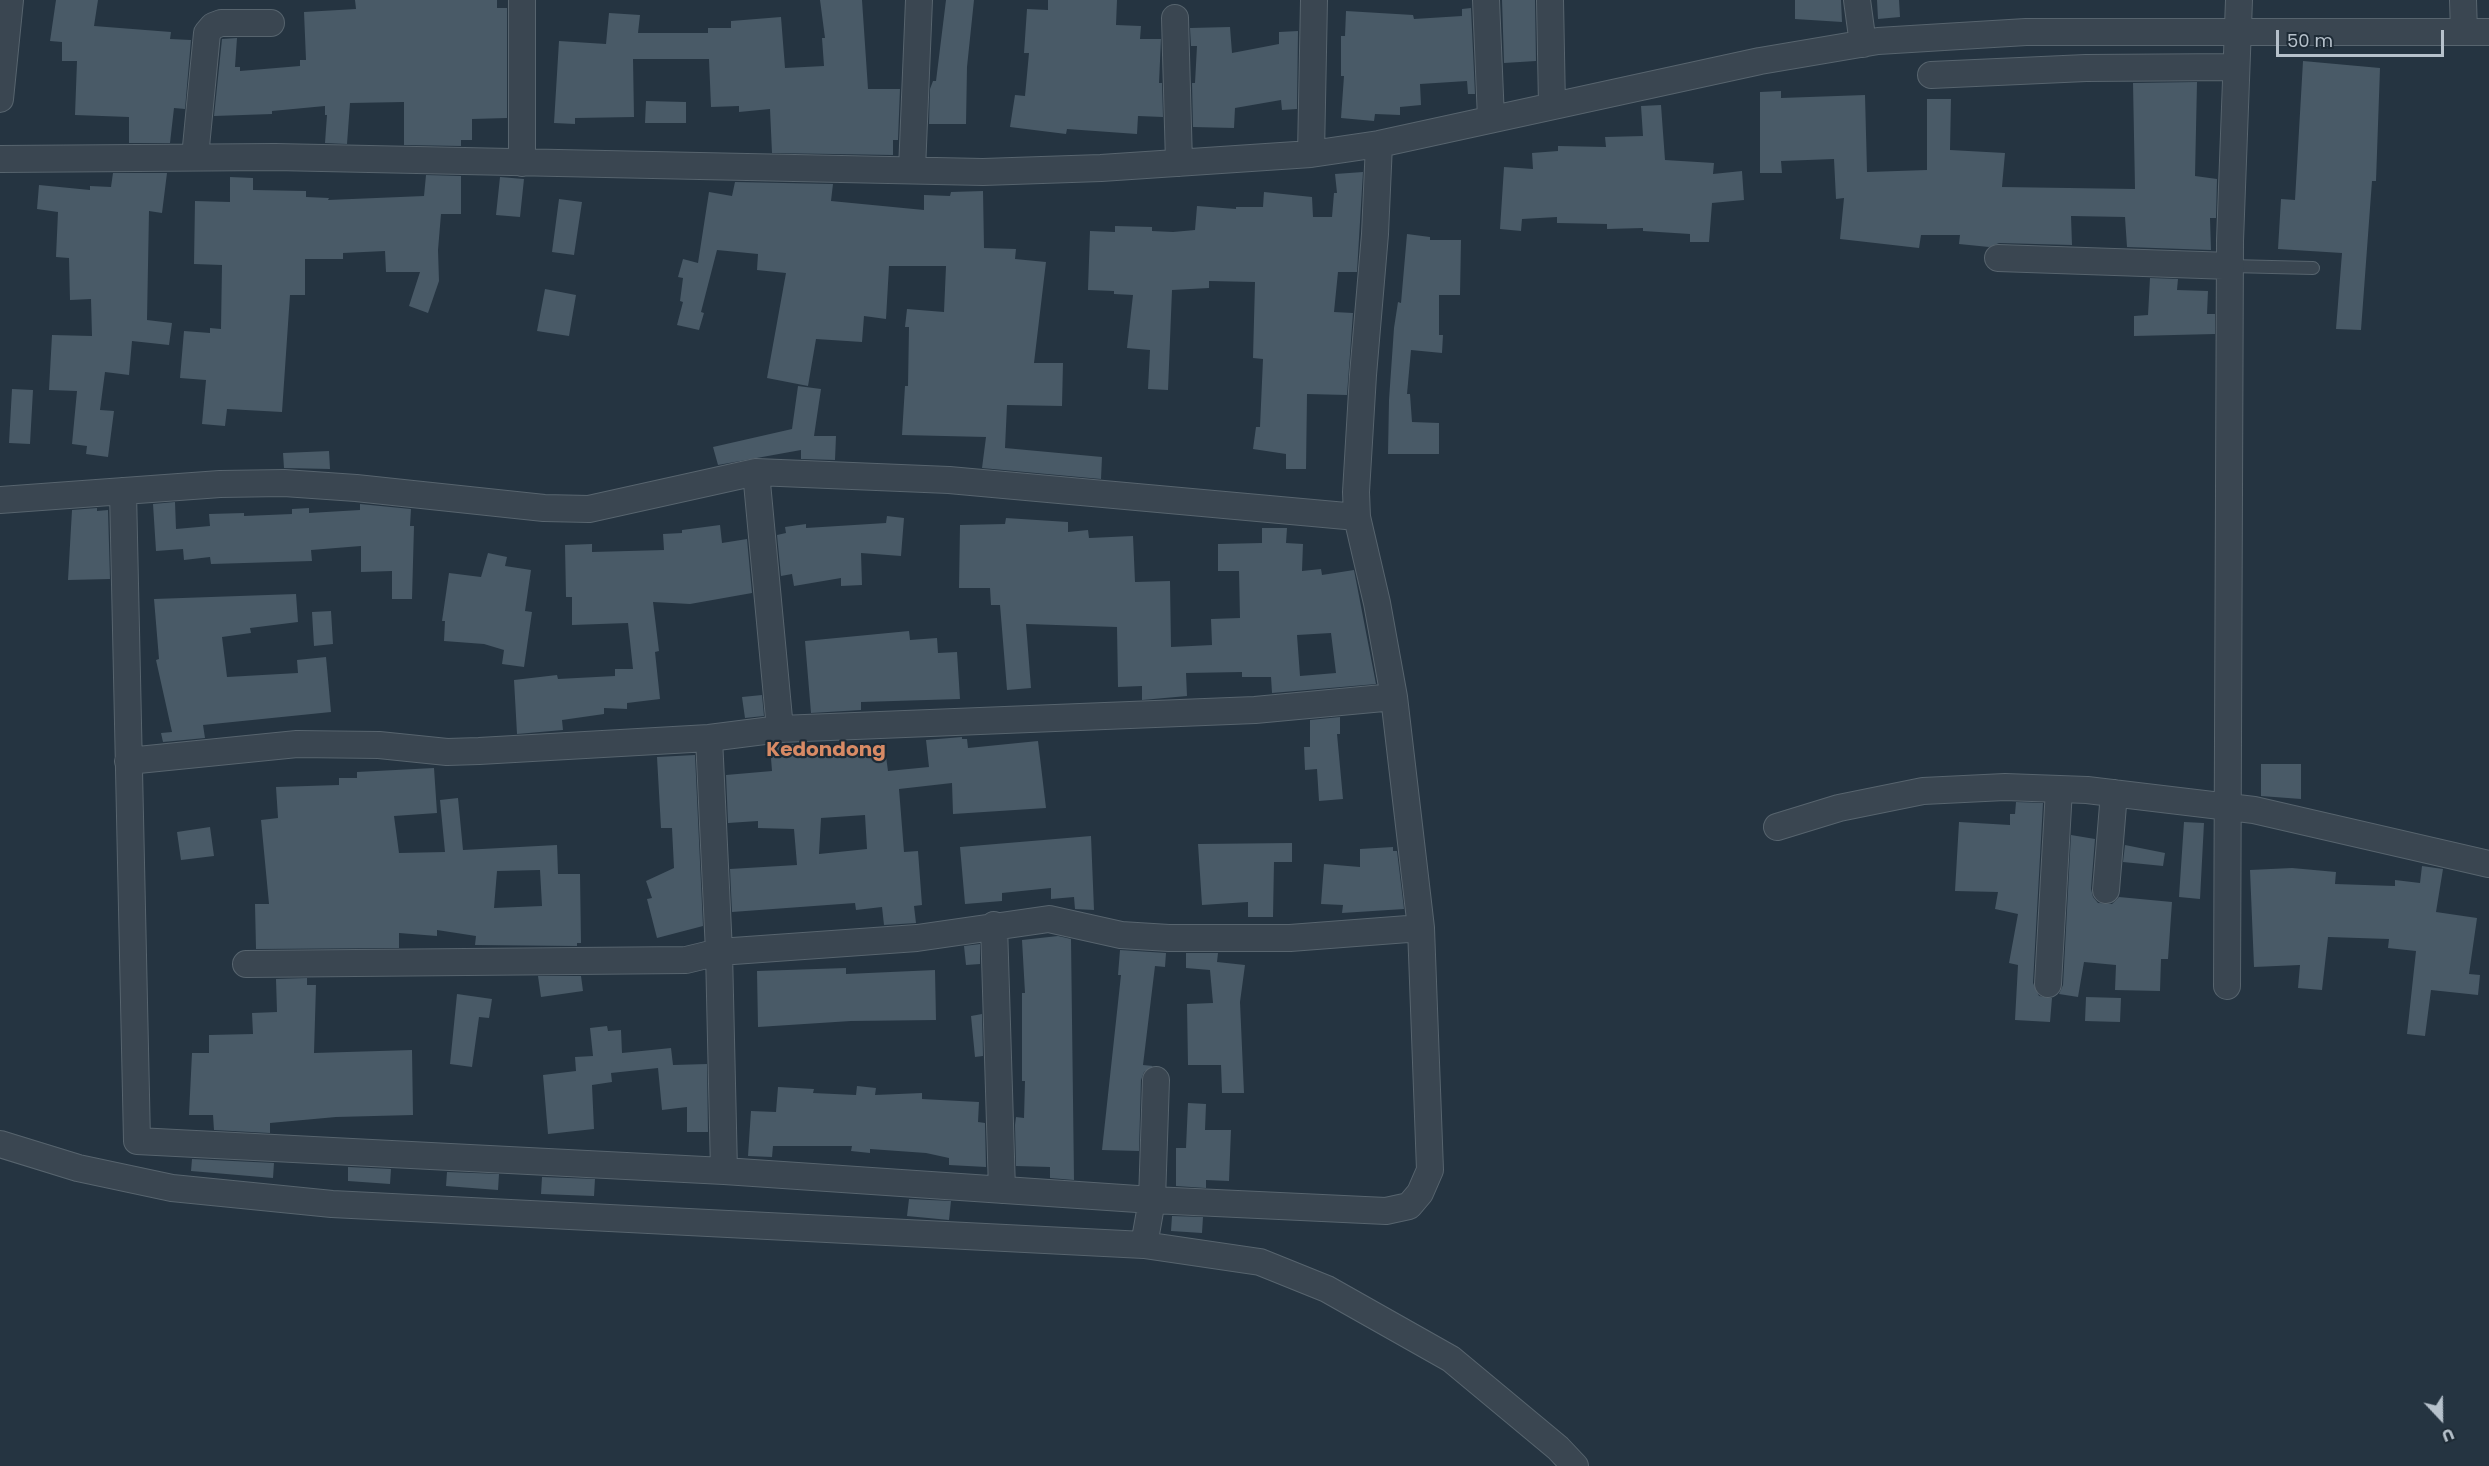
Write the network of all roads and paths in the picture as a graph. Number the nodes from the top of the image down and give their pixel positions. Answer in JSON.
{"nodes":[{"id":1,"x":10,"y":0,"type":"edge"},
{"id":2,"x":522,"y":0,"type":"edge"},
{"id":3,"x":919,"y":0,"type":"edge"},
{"id":4,"x":1314,"y":0,"type":"edge"},
{"id":5,"x":1486,"y":0,"type":"edge"},
{"id":6,"x":1550,"y":0,"type":"edge"},
{"id":7,"x":1857,"y":0,"type":"edge"},
{"id":8,"x":2238,"y":0,"type":"edge"},
{"id":9,"x":2463,"y":0,"type":"edge"},
{"id":10,"x":1175,"y":18,"type":"dead end"},
{"id":11,"x":271,"y":23,"type":"dead end"},
{"id":12,"x":2238,"y":30,"type":"junction"},
{"id":13,"x":2077,"y":31,"type":"junction"},
{"id":14,"x":2477,"y":32,"type":"edge"},
{"id":15,"x":1970,"y":34,"type":"junction"},
{"id":16,"x":1863,"y":44,"type":"junction"},
{"id":17,"x":2236,"y":67,"type":"junction"},
{"id":18,"x":2077,"y":68,"type":"junction"},
{"id":19,"x":1974,"y":72,"type":"junction"},
{"id":20,"x":1931,"y":75,"type":"dead end"},
{"id":21,"x":0,"y":99,"type":"edge"},
{"id":22,"x":1552,"y":106,"type":"junction"},
{"id":23,"x":1491,"y":119,"type":"junction"},
{"id":24,"x":1379,"y":144,"type":"junction"},
{"id":25,"x":1311,"y":154,"type":"junction"},
{"id":26,"x":195,"y":157,"type":"junction"},
{"id":27,"x":0,"y":159,"type":"edge"},
{"id":28,"x":522,"y":163,"type":"junction"},
{"id":29,"x":1179,"y":163,"type":"junction"},
{"id":30,"x":912,"y":170,"type":"junction"},
{"id":31,"x":1998,"y":258,"type":"dead end"},
{"id":32,"x":2230,"y":266,"type":"junction"},
{"id":33,"x":2313,"y":268,"type":"dead end"},
{"id":34,"x":756,"y":472,"type":"junction"},
{"id":35,"x":123,"y":491,"type":"junction"},
{"id":36,"x":0,"y":500,"type":"edge"},
{"id":37,"x":1358,"y":517,"type":"junction"},
{"id":38,"x":1394,"y":697,"type":"junction"},
{"id":39,"x":780,"y":729,"type":"junction"},
{"id":40,"x":709,"y":738,"type":"junction"},
{"id":41,"x":128,"y":761,"type":"junction"},
{"id":42,"x":2059,"y":789,"type":"junction"},
{"id":43,"x":2114,"y":793,"type":"junction"},
{"id":44,"x":2227,"y":807,"type":"junction"},
{"id":45,"x":1777,"y":827,"type":"dead end"},
{"id":46,"x":2489,"y":864,"type":"edge"},
{"id":47,"x":2106,"y":891,"type":"dead end"},
{"id":48,"x":994,"y":925,"type":"junction"},
{"id":49,"x":1421,"y":928,"type":"junction"},
{"id":50,"x":719,"y":952,"type":"junction"},
{"id":51,"x":246,"y":964,"type":"dead end"},
{"id":52,"x":2048,"y":984,"type":"dead end"},
{"id":53,"x":2227,"y":986,"type":"dead end"},
{"id":54,"x":1156,"y":1080,"type":"dead end"},
{"id":55,"x":137,"y":1141,"type":"junction"},
{"id":56,"x":0,"y":1144,"type":"edge"},
{"id":57,"x":724,"y":1171,"type":"junction"},
{"id":58,"x":133,"y":1181,"type":"junction"},
{"id":59,"x":1002,"y":1190,"type":"junction"},
{"id":60,"x":1152,"y":1200,"type":"junction"},
{"id":61,"x":1144,"y":1245,"type":"junction"},
{"id":62,"x":1575,"y":1466,"type":"edge"}],
"edges":[{"from":1,"to":21,"type":"street"},
{"from":2,"to":28,"type":"street"},
{"from":3,"to":30,"type":"street"},
{"from":4,"to":25,"type":"street"},
{"from":5,"to":23,"type":"street"},
{"from":6,"to":22,"type":"street"},
{"from":7,"to":16,"type":"street"},
{"from":8,"to":12,"type":"street"},
{"from":9,"to":14,"type":"street"},
{"from":10,"to":29,"type":"street"},
{"from":11,"to":26,"type":"street"},
{"from":12,"to":13,"type":"street"},
{"from":12,"to":14,"type":"street"},
{"from":12,"to":17,"type":"street"},
{"from":13,"to":15,"type":"street"},
{"from":13,"to":18,"type":"street"},
{"from":15,"to":16,"type":"street"},
{"from":15,"to":19,"type":"street"},
{"from":16,"to":22,"type":"street"},
{"from":17,"to":18,"type":"street"},
{"from":17,"to":32,"type":"street"},
{"from":18,"to":19,"type":"street"},
{"from":19,"to":20,"type":"street"},
{"from":22,"to":23,"type":"street"},
{"from":23,"to":24,"type":"street"},
{"from":24,"to":25,"type":"street"},
{"from":24,"to":37,"type":"street"},
{"from":25,"to":29,"type":"street"},
{"from":26,"to":27,"type":"street"},
{"from":26,"to":28,"type":"street"},
{"from":28,"to":30,"type":"street"},
{"from":29,"to":30,"type":"street"},
{"from":31,"to":32,"type":"street"},
{"from":32,"to":33,"type":"lane"},
{"from":32,"to":44,"type":"street"},
{"from":34,"to":35,"type":"street"},
{"from":34,"to":37,"type":"street"},
{"from":34,"to":39,"type":"street"},
{"from":35,"to":36,"type":"street"},
{"from":35,"to":41,"type":"street"},
{"from":37,"to":38,"type":"street"},
{"from":38,"to":39,"type":"street"},
{"from":38,"to":49,"type":"street"},
{"from":39,"to":40,"type":"street"},
{"from":40,"to":41,"type":"street"},
{"from":40,"to":50,"type":"street"},
{"from":41,"to":55,"type":"street"},
{"from":42,"to":43,"type":"street"},
{"from":42,"to":45,"type":"street"},
{"from":42,"to":52,"type":"street"},
{"from":43,"to":44,"type":"street"},
{"from":43,"to":47,"type":"street"},
{"from":44,"to":46,"type":"street"},
{"from":44,"to":53,"type":"street"},
{"from":48,"to":49,"type":"street"},
{"from":48,"to":50,"type":"street"},
{"from":48,"to":59,"type":"street"},
{"from":49,"to":60,"type":"street"},
{"from":50,"to":51,"type":"street"},
{"from":50,"to":57,"type":"street"},
{"from":54,"to":60,"type":"street"},
{"from":55,"to":57,"type":"street"},
{"from":55,"to":58,"type":"street"},
{"from":56,"to":58,"type":"street"},
{"from":57,"to":59,"type":"street"},
{"from":58,"to":61,"type":"street"},
{"from":59,"to":60,"type":"street"},
{"from":60,"to":61,"type":"street"},
{"from":61,"to":62,"type":"street"}]}
